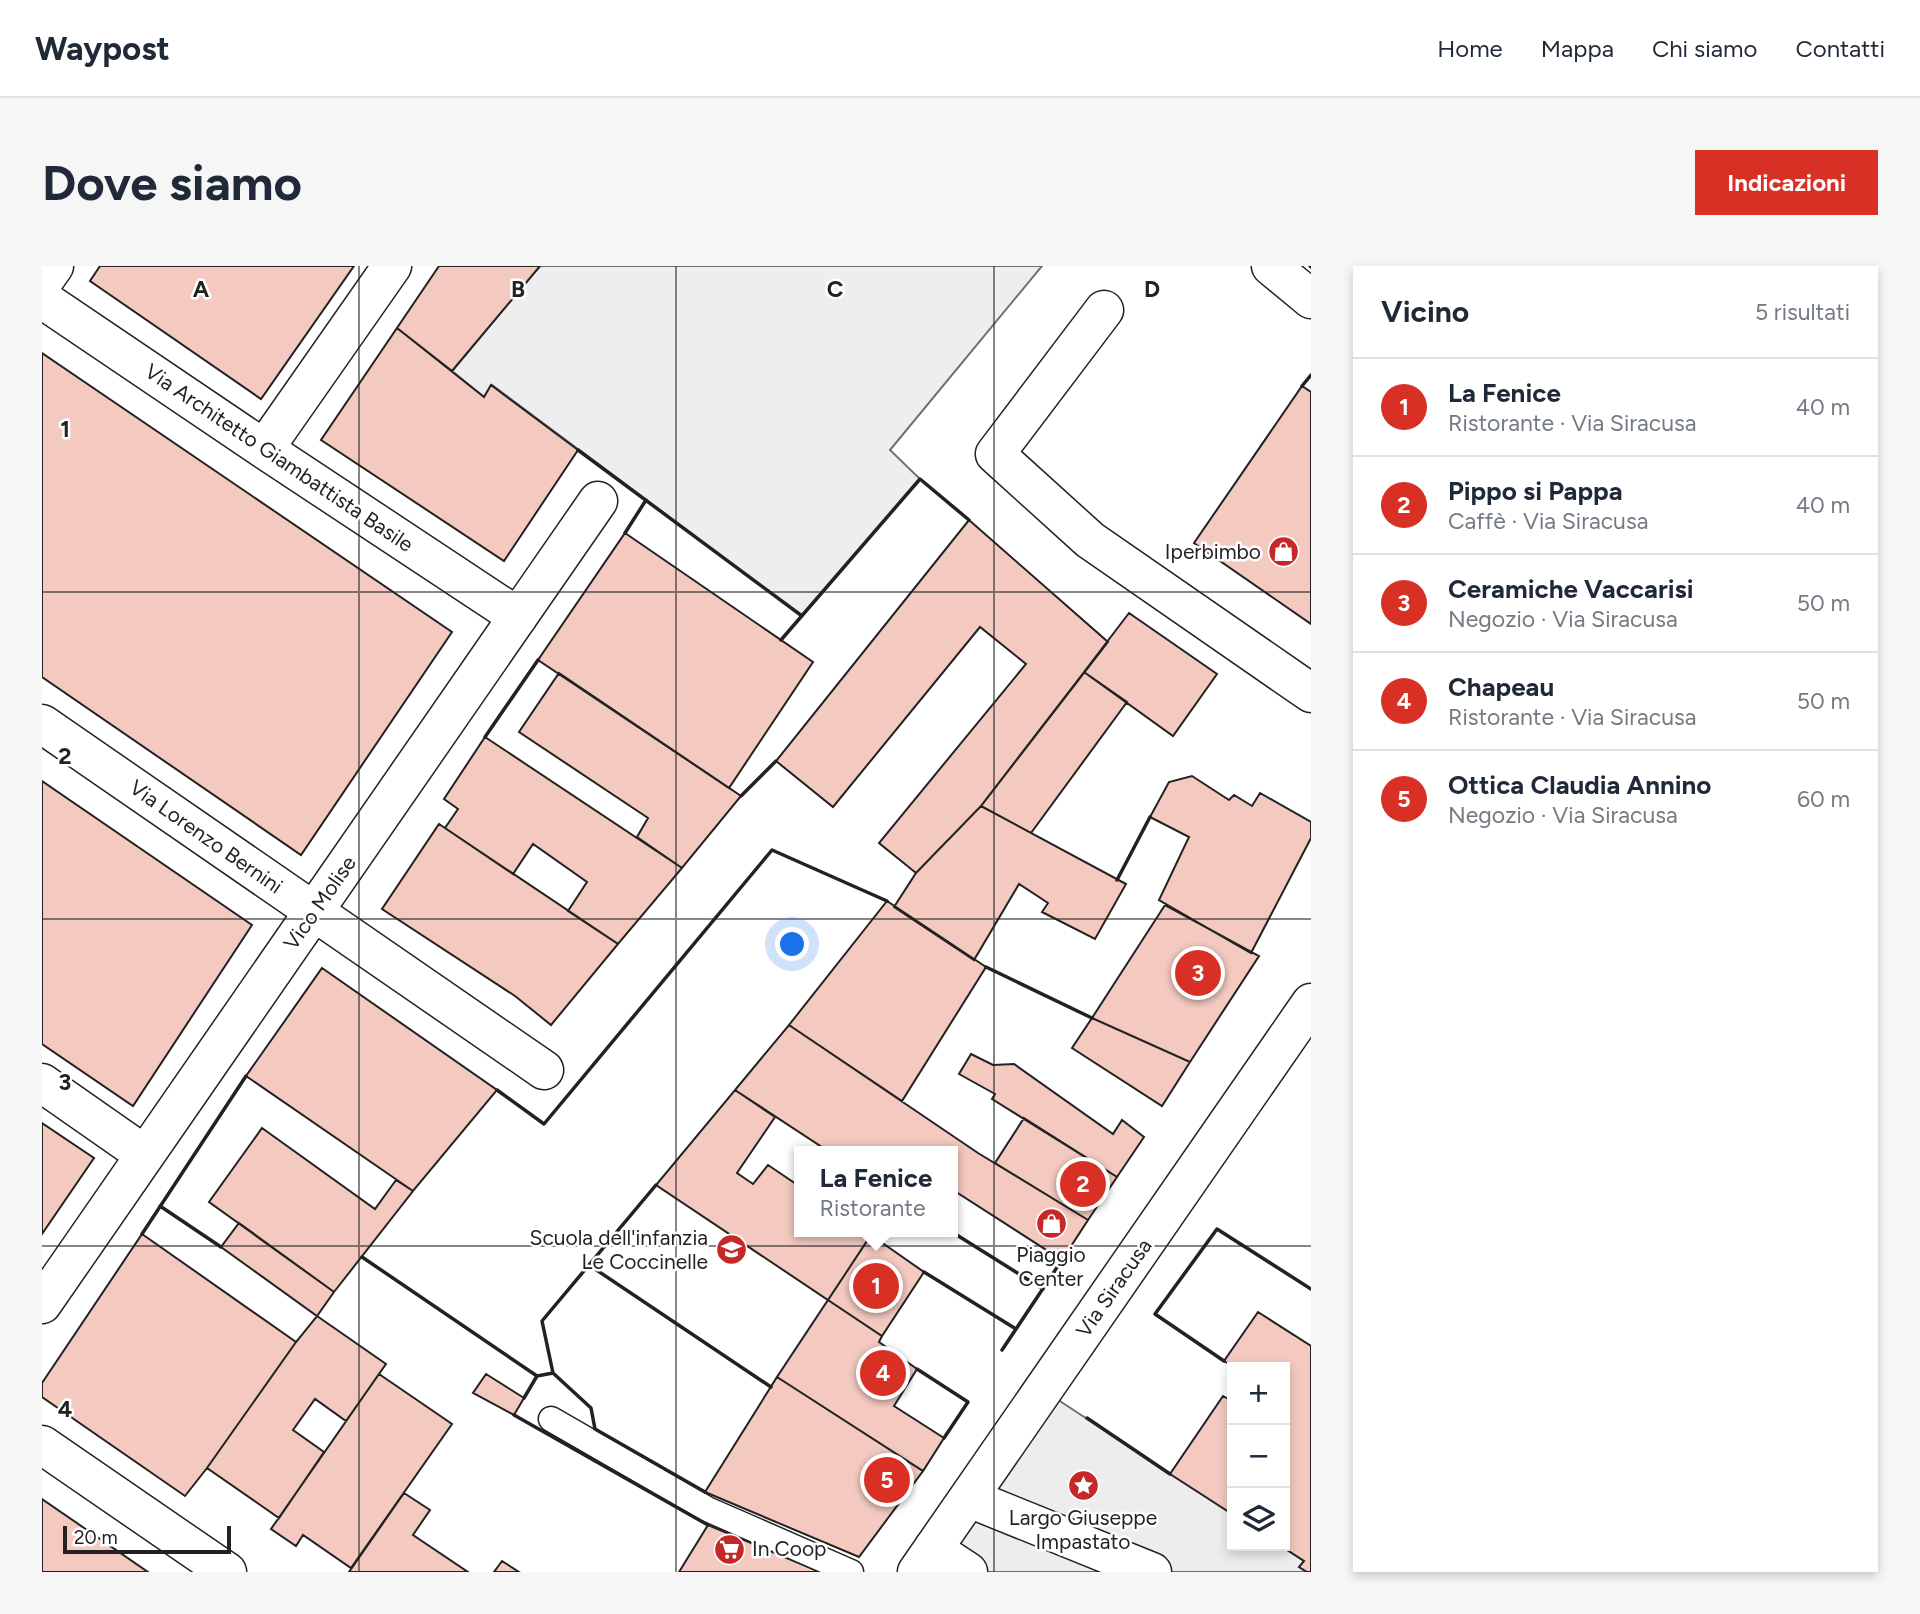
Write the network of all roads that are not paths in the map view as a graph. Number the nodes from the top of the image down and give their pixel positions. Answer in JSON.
{"nodes":[{"id":1,"x":54,"y":266,"type":"edge"},
{"id":2,"x":392,"y":266,"type":"edge"},
{"id":3,"x":1271,"y":266,"type":"edge"},
{"id":4,"x":42,"y":283,"type":"edge"},
{"id":5,"x":42,"y":299,"type":"edge"},
{"id":6,"x":1311,"y":299,"type":"edge"},
{"id":7,"x":1104,"y":310,"type":"dead end"},
{"id":8,"x":264,"y":449,"type":"junction"},
{"id":9,"x":598,"y":501,"type":"dead end"},
{"id":10,"x":517,"y":617,"type":"junction"},
{"id":11,"x":1311,"y":693,"type":"edge"},
{"id":12,"x":42,"y":724,"type":"edge"},
{"id":13,"x":314,"y":912,"type":"junction"},
{"id":14,"x":1311,"y":1003,"type":"edge"},
{"id":15,"x":544,"y":1070,"type":"dead end"},
{"id":16,"x":42,"y":1083,"type":"edge"},
{"id":17,"x":145,"y":1155,"type":"junction"},
{"id":18,"x":42,"y":1304,"type":"edge"},
{"id":19,"x":551,"y":1419,"type":"dead end"},
{"id":20,"x":42,"y":1445,"type":"edge"},
{"id":21,"x":969,"y":1498,"type":"junction"},
{"id":22,"x":925,"y":1560,"type":"edge"},
{"id":23,"x":227,"y":1572,"type":"edge"},
{"id":24,"x":852,"y":1572,"type":"edge"},
{"id":25,"x":968,"y":1572,"type":"edge"},
{"id":26,"x":1152,"y":1572,"type":"edge"}],
"edges":[{"from":1,"to":4,"type":"street"},
{"from":2,"to":8,"type":"street"},
{"from":3,"to":6,"type":"street"},
{"from":5,"to":8,"type":"street","name":"Via Architetto Giambattista Basile"},
{"from":7,"to":11,"type":"street"},
{"from":8,"to":10,"type":"street","name":"Via Architetto Giambattista Basile"},
{"from":9,"to":10,"type":"street","name":"Vico Molise"},
{"from":10,"to":13,"type":"street","name":"Vico Molise"},
{"from":12,"to":13,"type":"street","name":"Via Lorenzo Bernini"},
{"from":13,"to":15,"type":"street","name":"Via Lorenzo Bernini"},
{"from":13,"to":17,"type":"street","name":"Vico Molise"},
{"from":14,"to":21,"type":"street","name":"Via Siracusa"},
{"from":16,"to":17,"type":"street"},
{"from":17,"to":18,"type":"street","name":"Vico Molise"},
{"from":19,"to":24,"type":"lane"},
{"from":20,"to":23,"type":"street"},
{"from":21,"to":22,"type":"street","name":"Via Siracusa"},
{"from":21,"to":26,"type":"street"},
{"from":22,"to":25,"type":"street"}]}
